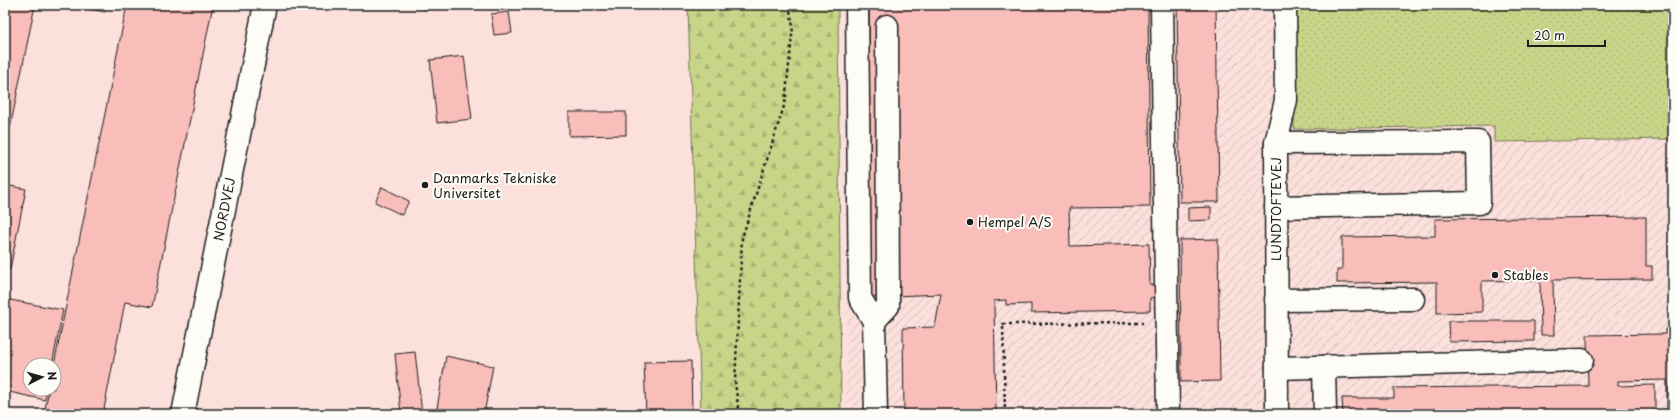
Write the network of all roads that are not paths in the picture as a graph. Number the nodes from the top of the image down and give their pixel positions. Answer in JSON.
{"nodes":[{"id":1,"x":265,"y":5,"type":"edge"},
{"id":2,"x":857,"y":5,"type":"edge"},
{"id":3,"x":1162,"y":5,"type":"edge"},
{"id":4,"x":1285,"y":5,"type":"edge"},
{"id":5,"x":887,"y":26,"type":"dead end"},
{"id":6,"x":1276,"y":144,"type":"junction"},
{"id":7,"x":1276,"y":207,"type":"junction"},
{"id":8,"x":1414,"y":299,"type":"dead end"},
{"id":9,"x":1276,"y":300,"type":"junction"},
{"id":10,"x":874,"y":321,"type":"junction"},
{"id":11,"x":1582,"y":360,"type":"dead end"},
{"id":12,"x":1324,"y":367,"type":"junction"},
{"id":13,"x":1277,"y":368,"type":"junction"},
{"id":14,"x":183,"y":414,"type":"edge"},
{"id":15,"x":876,"y":414,"type":"edge"},
{"id":16,"x":1168,"y":414,"type":"edge"},
{"id":17,"x":1277,"y":414,"type":"edge"},
{"id":18,"x":1325,"y":414,"type":"edge"}],
"edges":[{"from":1,"to":14,"type":"street","name":"NORDVEJ"},
{"from":2,"to":10,"type":"street"},
{"from":3,"to":16,"type":"street"},
{"from":4,"to":6,"type":"street","name":"LUNDTOFTEVEJ"},
{"from":5,"to":10,"type":"street"},
{"from":6,"to":7,"type":"street","name":"LUNDTOFTEVEJ"},
{"from":6,"to":7,"type":"street"},
{"from":7,"to":9,"type":"street","name":"LUNDTOFTEVEJ"},
{"from":8,"to":9,"type":"street"},
{"from":9,"to":13,"type":"street","name":"LUNDTOFTEVEJ"},
{"from":10,"to":15,"type":"street"},
{"from":11,"to":12,"type":"street"},
{"from":12,"to":13,"type":"street"},
{"from":12,"to":18,"type":"street"},
{"from":13,"to":17,"type":"street","name":"LUNDTOFTEVEJ"}]}
